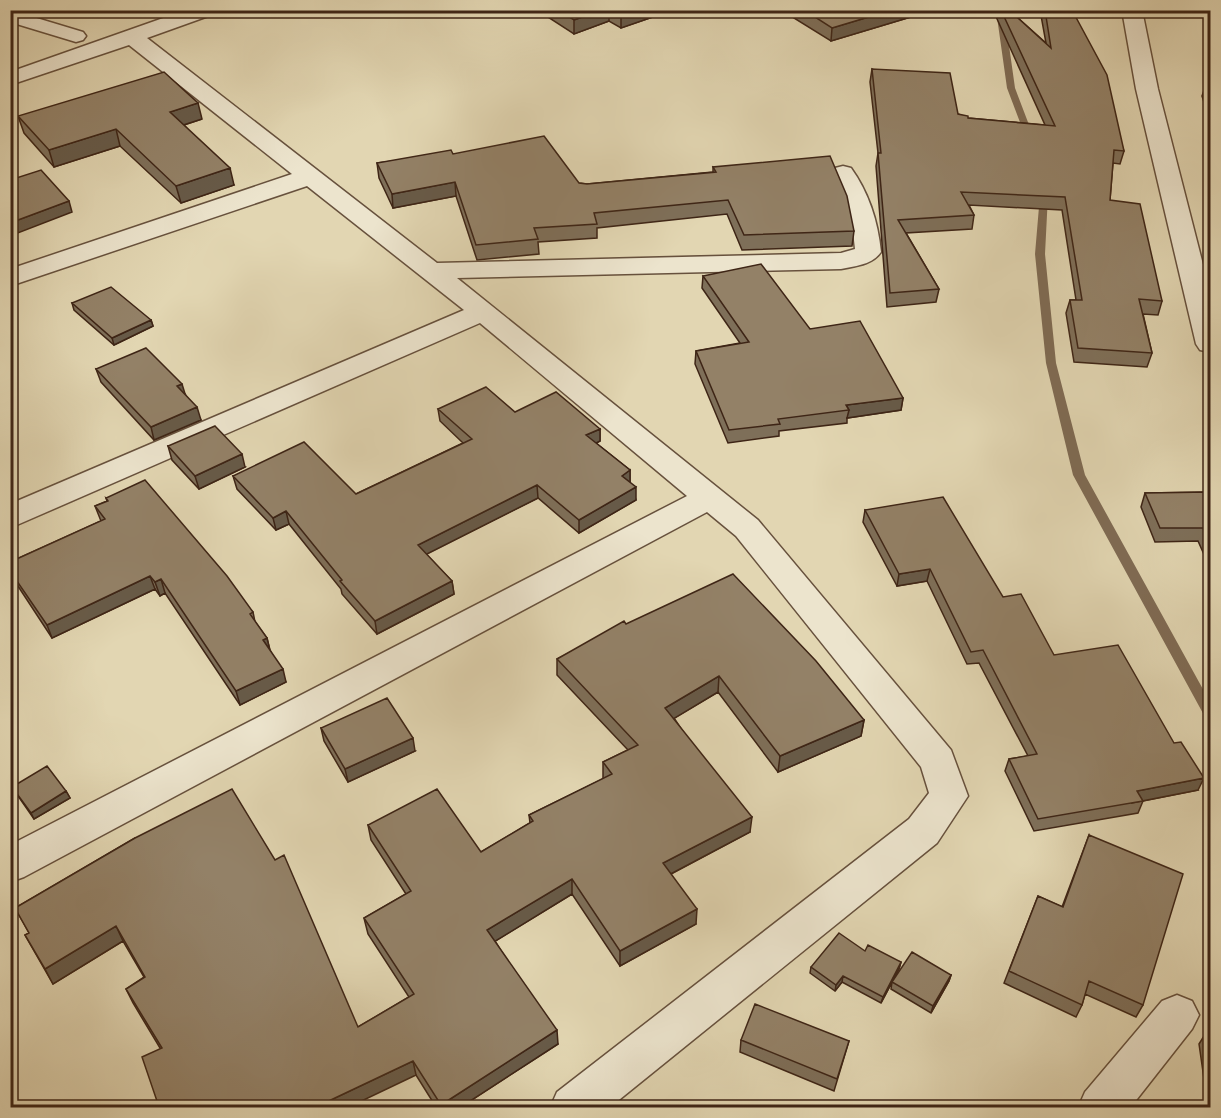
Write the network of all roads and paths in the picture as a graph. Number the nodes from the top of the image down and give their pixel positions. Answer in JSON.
{"nodes":[{"id":1,"x":150,"y":10,"type":"edge"},
{"id":2,"x":207,"y":10,"type":"edge"},
{"id":3,"x":1132,"y":10,"type":"edge"},
{"id":4,"x":10,"y":15,"type":"edge"},
{"id":5,"x":76,"y":36,"type":"junction"},
{"id":6,"x":132,"y":37,"type":"junction"},
{"id":7,"x":10,"y":59,"type":"edge"},
{"id":8,"x":10,"y":79,"type":"edge"},
{"id":9,"x":843,"y":173,"type":"dead end"},
{"id":10,"x":311,"y":176,"type":"junction"},
{"id":11,"x":430,"y":271,"type":"junction"},
{"id":12,"x":10,"y":278,"type":"edge"},
{"id":13,"x":483,"y":312,"type":"junction"},
{"id":14,"x":1210,"y":344,"type":"edge"},
{"id":15,"x":710,"y":497,"type":"junction"},
{"id":16,"x":10,"y":517,"type":"edge"},
{"id":17,"x":10,"y":866,"type":"edge"},
{"id":18,"x":1177,"y":1015,"type":"dead end"},
{"id":19,"x":573,"y":1107,"type":"edge"},
{"id":20,"x":1101,"y":1107,"type":"edge"}],
"edges":[{"from":1,"to":5,"type":"street"},
{"from":2,"to":6,"type":"street"},
{"from":3,"to":14,"type":"street"},
{"from":4,"to":5,"type":"street"},
{"from":5,"to":7,"type":"street"},
{"from":6,"to":8,"type":"street"},
{"from":6,"to":10,"type":"street"},
{"from":9,"to":11,"type":"street"},
{"from":10,"to":11,"type":"street"},
{"from":10,"to":12,"type":"street"},
{"from":11,"to":13,"type":"street"},
{"from":13,"to":15,"type":"street"},
{"from":13,"to":16,"type":"street"},
{"from":15,"to":17,"type":"street"},
{"from":15,"to":19,"type":"street"},
{"from":18,"to":20,"type":"street"}]}
